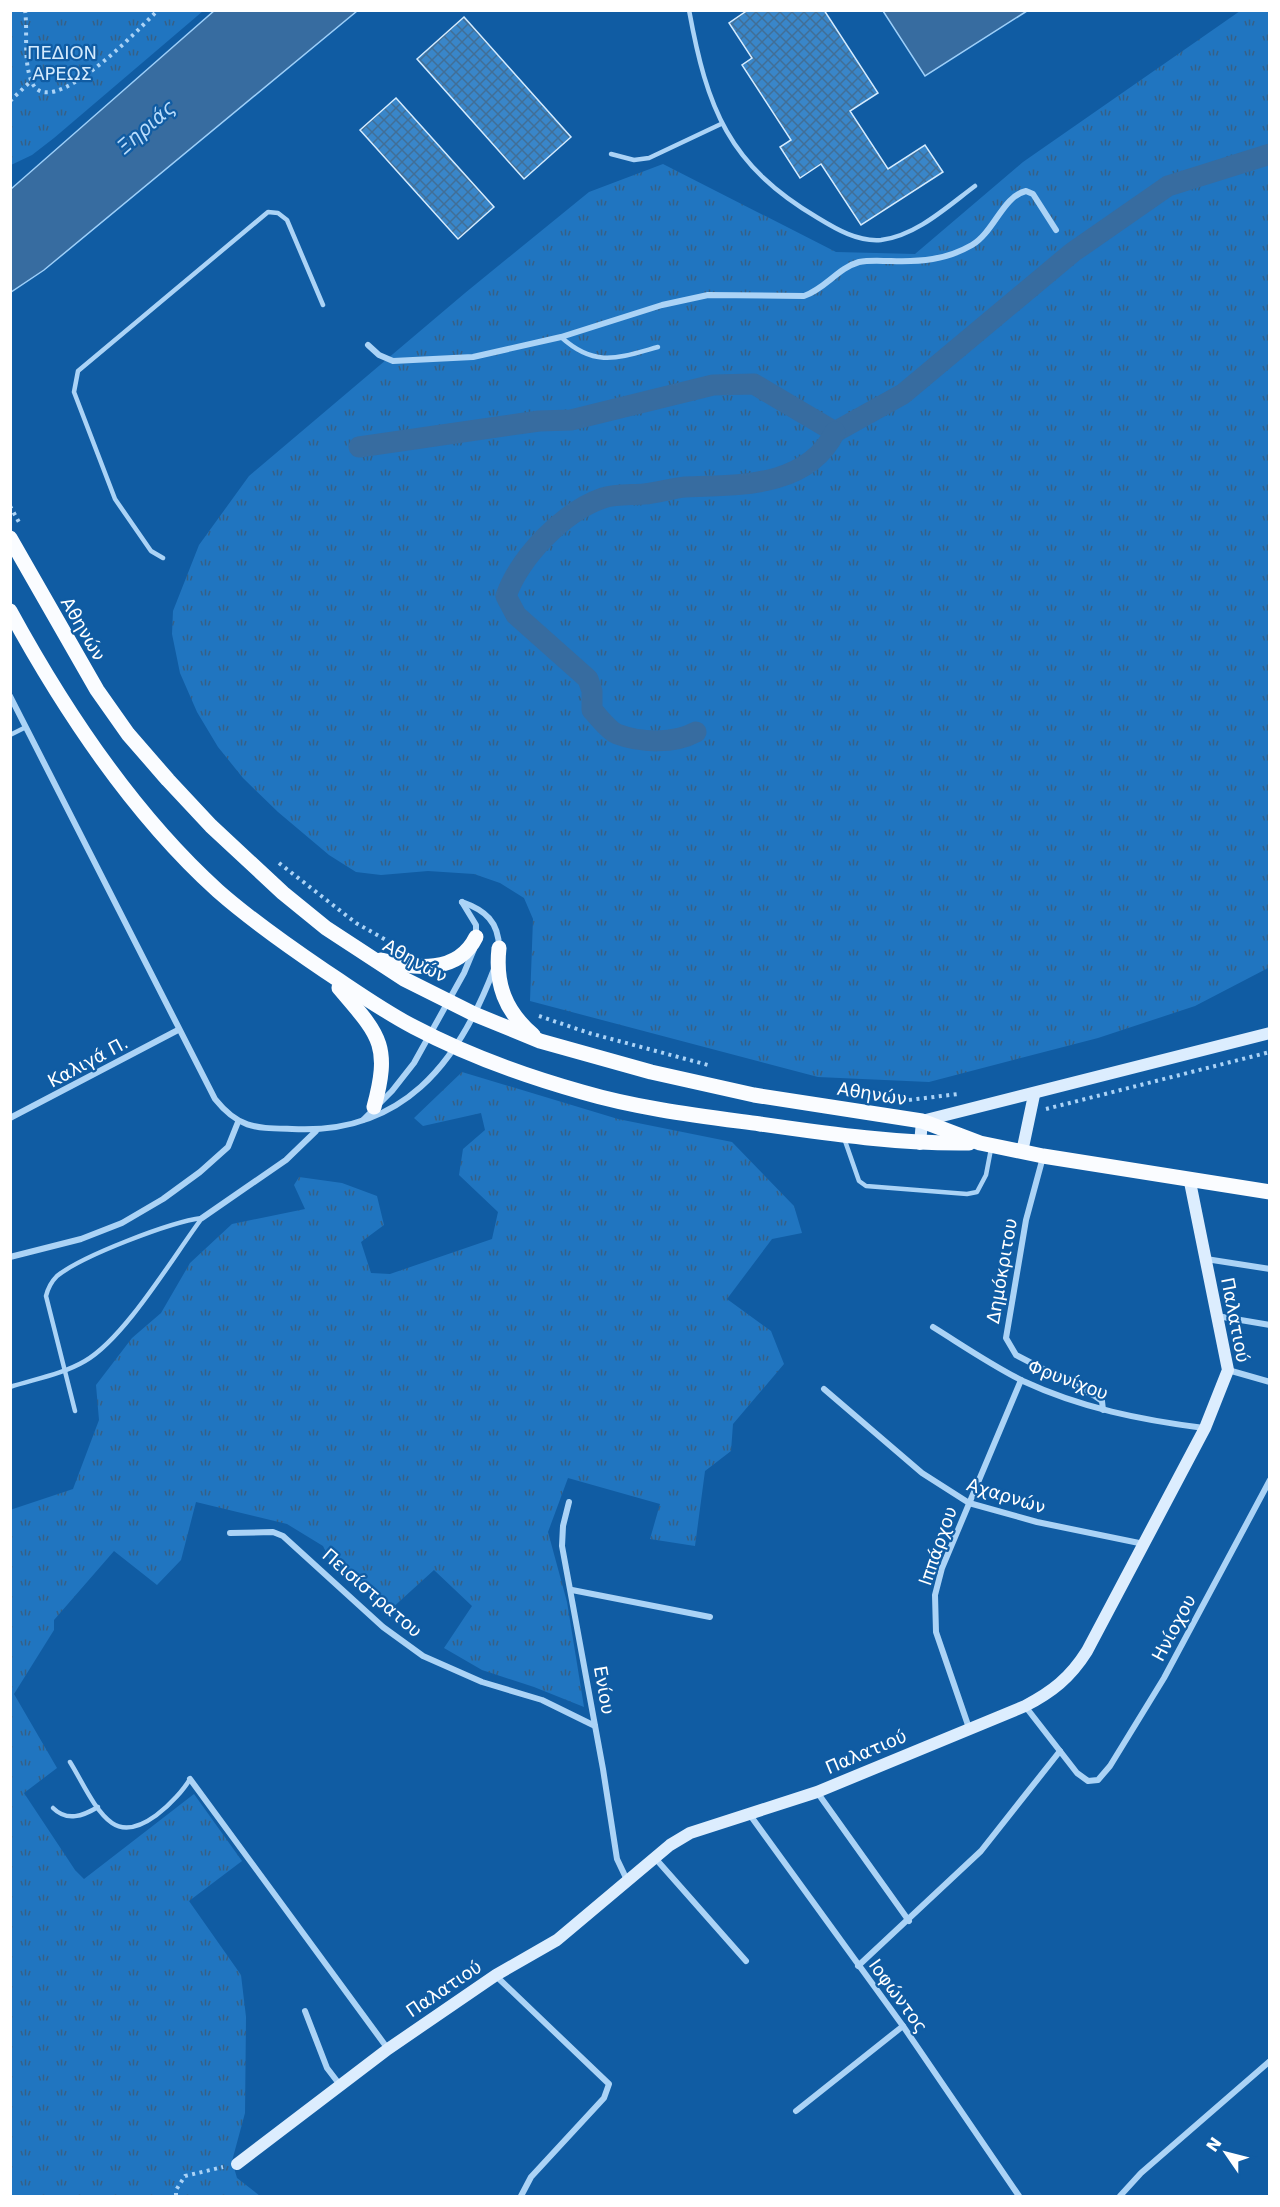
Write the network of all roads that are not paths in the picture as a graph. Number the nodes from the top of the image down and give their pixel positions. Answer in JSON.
{"nodes":[{"id":1,"x":689,"y":10,"type":"edge"},
{"id":2,"x":721,"y":124,"type":"junction"},
{"id":3,"x":611,"y":154,"type":"dead end"},
{"id":4,"x":975,"y":186,"type":"dead end"},
{"id":5,"x":1056,"y":230,"type":"dead end"},
{"id":6,"x":323,"y":305,"type":"dead end"},
{"id":7,"x":561,"y":337,"type":"junction"},
{"id":8,"x":368,"y":345,"type":"dead end"},
{"id":9,"x":658,"y":347,"type":"dead end"},
{"id":10,"x":16,"y":532,"type":"edge"},
{"id":11,"x":163,"y":558,"type":"dead end"},
{"id":12,"x":10,"y":611,"type":"edge"},
{"id":13,"x":10,"y":696,"type":"edge"},
{"id":14,"x":27,"y":727,"type":"junction"},
{"id":15,"x":10,"y":735,"type":"edge"},
{"id":16,"x":476,"y":937,"type":"junction"},
{"id":17,"x":500,"y":948,"type":"junction"},
{"id":18,"x":358,"y":951,"type":"junction"},
{"id":19,"x":326,"y":971,"type":"junction"},
{"id":20,"x":449,"y":1002,"type":"junction"},
{"id":21,"x":474,"y":1014,"type":"junction"},
{"id":22,"x":178,"y":1030,"type":"junction"},
{"id":23,"x":1269,"y":1033,"type":"edge"},
{"id":24,"x":430,"y":1035,"type":"junction"},
{"id":25,"x":540,"y":1041,"type":"junction"},
{"id":26,"x":456,"y":1047,"type":"junction"},
{"id":27,"x":1034,"y":1095,"type":"junction"},
{"id":28,"x":374,"y":1107,"type":"junction"},
{"id":29,"x":10,"y":1118,"type":"edge"},
{"id":30,"x":922,"y":1121,"type":"junction"},
{"id":31,"x":238,"y":1122,"type":"junction"},
{"id":32,"x":359,"y":1124,"type":"junction"},
{"id":33,"x":316,"y":1131,"type":"junction"},
{"id":34,"x":844,"y":1136,"type":"junction"},
{"id":35,"x":920,"y":1144,"type":"junction"},
{"id":36,"x":986,"y":1145,"type":"junction"},
{"id":37,"x":1022,"y":1152,"type":"junction"},
{"id":38,"x":1043,"y":1156,"type":"junction"},
{"id":39,"x":1190,"y":1182,"type":"junction"},
{"id":40,"x":1269,"y":1192,"type":"edge"},
{"id":41,"x":202,"y":1218,"type":"junction"},
{"id":42,"x":10,"y":1257,"type":"edge"},
{"id":43,"x":1205,"y":1259,"type":"junction"},
{"id":44,"x":1269,"y":1269,"type":"edge"},
{"id":45,"x":1218,"y":1316,"type":"junction"},
{"id":46,"x":1269,"y":1325,"type":"edge"},
{"id":47,"x":933,"y":1327,"type":"dead end"},
{"id":48,"x":65,"y":1370,"type":"junction"},
{"id":49,"x":1228,"y":1370,"type":"junction"},
{"id":50,"x":1021,"y":1380,"type":"junction"},
{"id":51,"x":1269,"y":1382,"type":"edge"},
{"id":52,"x":10,"y":1387,"type":"edge"},
{"id":53,"x":824,"y":1389,"type":"dead end"},
{"id":54,"x":1103,"y":1410,"type":"junction"},
{"id":55,"x":75,"y":1411,"type":"dead end"},
{"id":56,"x":1205,"y":1428,"type":"junction"},
{"id":57,"x":1269,"y":1480,"type":"edge"},
{"id":58,"x":569,"y":1502,"type":"dead end"},
{"id":59,"x":969,"y":1503,"type":"junction"},
{"id":60,"x":230,"y":1533,"type":"dead end"},
{"id":61,"x":1144,"y":1544,"type":"junction"},
{"id":62,"x":572,"y":1590,"type":"junction"},
{"id":63,"x":710,"y":1617,"type":"dead end"},
{"id":64,"x":1025,"y":1706,"type":"junction"},
{"id":65,"x":596,"y":1726,"type":"junction"},
{"id":66,"x":969,"y":1728,"type":"junction"},
{"id":67,"x":1060,"y":1752,"type":"junction"},
{"id":68,"x":70,"y":1762,"type":"dead end"},
{"id":69,"x":190,"y":1779,"type":"joint"},
{"id":70,"x":817,"y":1792,"type":"junction"},
{"id":71,"x":98,"y":1807,"type":"junction"},
{"id":72,"x":53,"y":1808,"type":"dead end"},
{"id":73,"x":750,"y":1815,"type":"junction"},
{"id":74,"x":656,"y":1858,"type":"junction"},
{"id":75,"x":628,"y":1882,"type":"junction"},
{"id":76,"x":909,"y":1921,"type":"junction"},
{"id":77,"x":746,"y":1961,"type":"dead end"},
{"id":78,"x":858,"y":1966,"type":"junction"},
{"id":79,"x":496,"y":1975,"type":"junction"},
{"id":80,"x":305,"y":2011,"type":"dead end"},
{"id":81,"x":903,"y":2026,"type":"junction"},
{"id":82,"x":388,"y":2049,"type":"junction"},
{"id":83,"x":1269,"y":2061,"type":"edge"},
{"id":84,"x":340,"y":2085,"type":"junction"},
{"id":85,"x":796,"y":2111,"type":"dead end"},
{"id":86,"x":237,"y":2164,"type":"road end"},
{"id":87,"x":521,"y":2196,"type":"edge"},
{"id":88,"x":1019,"y":2196,"type":"edge"},
{"id":89,"x":1120,"y":2196,"type":"edge"}],
"edges":[{"from":1,"to":2,"type":"lane"},
{"from":2,"to":3,"type":"lane"},
{"from":2,"to":4,"type":"lane"},
{"from":5,"to":7,"type":"street"},
{"from":6,"to":11,"type":"lane"},
{"from":7,"to":8,"type":"street"},
{"from":7,"to":9,"type":"lane"},
{"from":10,"to":18,"type":"main road","name":"Αθηνών"},
{"from":12,"to":19,"type":"main road","name":"Αθηνών"},
{"from":13,"to":14,"type":"street"},
{"from":14,"to":15,"type":"lane"},
{"from":14,"to":22,"type":"street"},
{"from":16,"to":17,"type":"street"},
{"from":16,"to":18,"type":"main road"},
{"from":16,"to":20,"type":"street"},
{"from":17,"to":21,"type":"street"},
{"from":17,"to":25,"type":"main road"},
{"from":18,"to":20,"type":"main road","name":"Αθηνών"},
{"from":19,"to":24,"type":"main road","name":"Αθηνών"},
{"from":19,"to":28,"type":"main road"},
{"from":20,"to":21,"type":"main road","name":"Αθηνών"},
{"from":20,"to":24,"type":"street"},
{"from":21,"to":25,"type":"main road","name":"Αθηνών"},
{"from":21,"to":26,"type":"street"},
{"from":22,"to":29,"type":"street","name":"Καλιγά Π."},
{"from":22,"to":31,"type":"street"},
{"from":23,"to":27,"type":"street"},
{"from":24,"to":26,"type":"main road","name":"Αθηνών"},
{"from":24,"to":28,"type":"street"},
{"from":25,"to":30,"type":"main road","name":"Αθηνών"},
{"from":26,"to":32,"type":"street"},
{"from":26,"to":34,"type":"main road","name":"Αθηνών"},
{"from":27,"to":30,"type":"street"},
{"from":27,"to":37,"type":"street"},
{"from":28,"to":32,"type":"street"},
{"from":30,"to":35,"type":"street"},
{"from":30,"to":36,"type":"main road","name":"Αθηνών"},
{"from":31,"to":33,"type":"street"},
{"from":31,"to":42,"type":"street"},
{"from":32,"to":33,"type":"street"},
{"from":33,"to":41,"type":"street"},
{"from":34,"to":35,"type":"main road","name":"Αθηνών"},
{"from":34,"to":36,"type":"lane"},
{"from":35,"to":36,"type":"main road","name":"Αθηνών"},
{"from":36,"to":37,"type":"main road","name":"Αθηνών"},
{"from":37,"to":38,"type":"main road","name":"Αθηνών"},
{"from":38,"to":39,"type":"main road","name":"Αθηνών"},
{"from":38,"to":54,"type":"street","name":"Δημόκριτου"},
{"from":39,"to":40,"type":"main road","name":"Αθηνών"},
{"from":39,"to":43,"type":"street","name":"Παλατιού"},
{"from":41,"to":48,"type":"lane"},
{"from":41,"to":48,"type":"lane"},
{"from":43,"to":44,"type":"street"},
{"from":43,"to":45,"type":"street","name":"Παλατιού"},
{"from":45,"to":46,"type":"street"},
{"from":45,"to":49,"type":"street","name":"Παλατιού"},
{"from":47,"to":50,"type":"street","name":"Φρυνίχου"},
{"from":48,"to":52,"type":"lane"},
{"from":48,"to":55,"type":"lane"},
{"from":49,"to":51,"type":"street"},
{"from":49,"to":56,"type":"street","name":"Παλατιού"},
{"from":50,"to":54,"type":"street","name":"Φρυνίχου"},
{"from":50,"to":59,"type":"street","name":"Ιππάρχου"},
{"from":53,"to":59,"type":"street","name":"Αχαρνών"},
{"from":54,"to":56,"type":"street","name":"Φρυνίχου"},
{"from":56,"to":61,"type":"street","name":"Παλατιού"},
{"from":57,"to":67,"type":"street","name":"Ηνίοχου"},
{"from":58,"to":62,"type":"street","name":"Ενίου"},
{"from":59,"to":61,"type":"street","name":"Αχαρνών"},
{"from":59,"to":66,"type":"street","name":"Ιππάρχου"},
{"from":60,"to":65,"type":"street","name":"Πεισίστρατου"},
{"from":61,"to":64,"type":"street","name":"Παλατιού"},
{"from":62,"to":63,"type":"street"},
{"from":62,"to":65,"type":"street","name":"Ενίου"},
{"from":64,"to":66,"type":"street","name":"Παλατιού"},
{"from":64,"to":67,"type":"street"},
{"from":65,"to":75,"type":"street","name":"Ενίου"},
{"from":66,"to":70,"type":"street","name":"Παλατιού"},
{"from":67,"to":76,"type":"street"},
{"from":68,"to":71,"type":"lane"},
{"from":69,"to":71,"type":"lane"},
{"from":69,"to":82,"type":"street"},
{"from":70,"to":73,"type":"street","name":"Παλατιού"},
{"from":70,"to":76,"type":"street"},
{"from":71,"to":72,"type":"lane"},
{"from":73,"to":74,"type":"street","name":"Παλατιού"},
{"from":73,"to":78,"type":"street","name":"Ιοφώντος"},
{"from":74,"to":75,"type":"street","name":"Παλατιού"},
{"from":74,"to":77,"type":"street"},
{"from":75,"to":79,"type":"street","name":"Παλατιού"},
{"from":76,"to":78,"type":"street"},
{"from":78,"to":81,"type":"street","name":"Ιοφώντος"},
{"from":79,"to":82,"type":"street","name":"Παλατιού"},
{"from":79,"to":87,"type":"street"},
{"from":80,"to":84,"type":"street"},
{"from":81,"to":85,"type":"street"},
{"from":81,"to":88,"type":"street","name":"Ιοφώντος"},
{"from":82,"to":84,"type":"street","name":"Παλατιού"},
{"from":83,"to":89,"type":"street"},
{"from":84,"to":86,"type":"street","name":"Παλατιού"}]}
